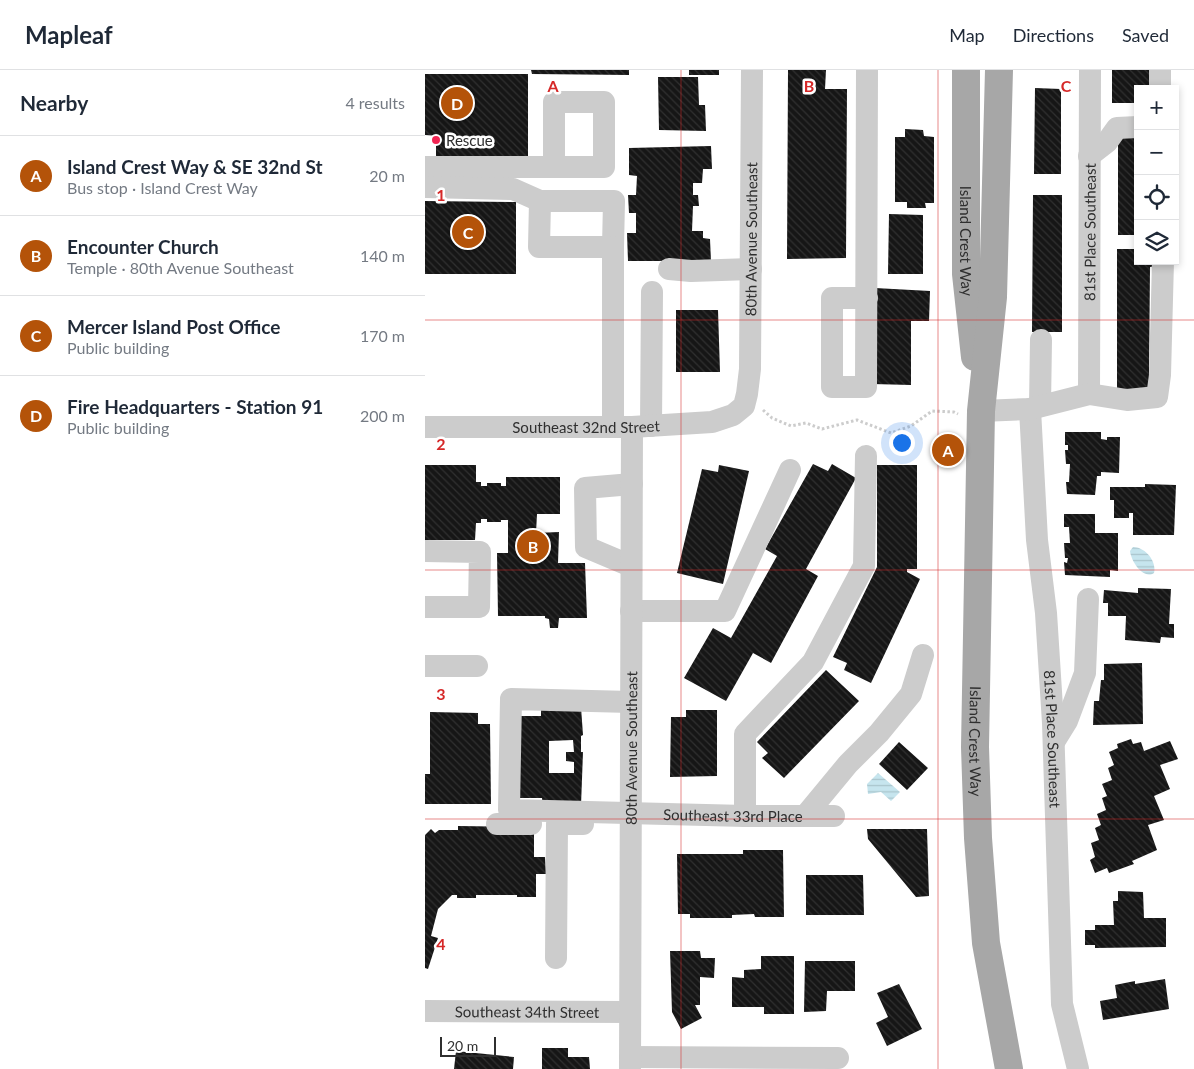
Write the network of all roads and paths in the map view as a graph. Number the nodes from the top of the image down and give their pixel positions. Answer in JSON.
{"nodes":[{"id":1,"x":752,"y":70,"type":"edge"},
{"id":2,"x":867,"y":70,"type":"edge"},
{"id":3,"x":966,"y":70,"type":"edge"},
{"id":4,"x":999,"y":70,"type":"edge"},
{"id":5,"x":1089,"y":70,"type":"edge"},
{"id":6,"x":1160,"y":70,"type":"edge"},
{"id":7,"x":1160,"y":85,"type":"edge"},
{"id":8,"x":1134,"y":127,"type":"edge"},
{"id":9,"x":1089,"y":156,"type":"junction"},
{"id":10,"x":425,"y":167,"type":"edge"},
{"id":11,"x":554,"y":167,"type":"dead end"},
{"id":12,"x":425,"y":187,"type":"edge"},
{"id":13,"x":539,"y":201,"type":"junction"},
{"id":14,"x":613,"y":247,"type":"junction"},
{"id":15,"x":1163,"y":265,"type":"edge"},
{"id":16,"x":669,"y":268,"type":"dead end"},
{"id":17,"x":751,"y":270,"type":"junction"},
{"id":18,"x":652,"y":292,"type":"dead end"},
{"id":19,"x":867,"y":298,"type":"dead end"},
{"id":20,"x":1041,"y":340,"type":"dead end"},
{"id":21,"x":1089,"y":394,"type":"junction"},
{"id":22,"x":743,"y":406,"type":"junction"},
{"id":23,"x":1035,"y":408,"type":"junction"},
{"id":24,"x":981,"y":419,"type":"junction"},
{"id":25,"x":425,"y":426,"type":"edge"},
{"id":26,"x":632,"y":427,"type":"junction"},
{"id":27,"x":866,"y":456,"type":"dead end"},
{"id":28,"x":790,"y":470,"type":"dead end"},
{"id":29,"x":632,"y":484,"type":"junction"},
{"id":30,"x":425,"y":551,"type":"edge"},
{"id":31,"x":631,"y":566,"type":"junction"},
{"id":32,"x":1088,"y":599,"type":"dead end"},
{"id":33,"x":425,"y":607,"type":"edge"},
{"id":34,"x":631,"y":611,"type":"junction"},
{"id":35,"x":923,"y":655,"type":"dead end"},
{"id":36,"x":425,"y":666,"type":"edge"},
{"id":37,"x":477,"y":666,"type":"dead end"},
{"id":38,"x":631,"y":702,"type":"junction"},
{"id":39,"x":1053,"y":742,"type":"junction"},
{"id":40,"x":745,"y":816,"type":"junction"},
{"id":41,"x":805,"y":816,"type":"junction"},
{"id":42,"x":834,"y":816,"type":"dead end"},
{"id":43,"x":631,"y":819,"type":"junction"},
{"id":44,"x":497,"y":824,"type":"dead end"},
{"id":45,"x":557,"y":824,"type":"junction"},
{"id":46,"x":556,"y":958,"type":"dead end"},
{"id":47,"x":425,"y":1011,"type":"edge"},
{"id":48,"x":630,"y":1012,"type":"junction"},
{"id":49,"x":838,"y":1058,"type":"dead end"},
{"id":50,"x":630,"y":1063,"type":"edge"},
{"id":51,"x":1009,"y":1069,"type":"edge"},
{"id":52,"x":1078,"y":1069,"type":"edge"}],
"edges":[{"from":1,"to":17,"type":"street","name":"80th Avenue Southeast"},
{"from":2,"to":19,"type":"street"},
{"from":3,"to":24,"type":"main road","name":"Island Crest Way"},
{"from":4,"to":24,"type":"main road","name":"Island Crest Way"},
{"from":5,"to":9,"type":"street","name":"81st Place Southeast"},
{"from":6,"to":7,"type":"street"},
{"from":8,"to":9,"type":"street"},
{"from":9,"to":21,"type":"street","name":"81st Place Southeast"},
{"from":10,"to":11,"type":"street"},
{"from":12,"to":13,"type":"street"},
{"from":13,"to":14,"type":"street"},
{"from":13,"to":14,"type":"street"},
{"from":14,"to":26,"type":"street"},
{"from":15,"to":21,"type":"street"},
{"from":16,"to":17,"type":"street"},
{"from":17,"to":22,"type":"street","name":"80th Avenue Southeast"},
{"from":18,"to":26,"type":"street"},
{"from":20,"to":23,"type":"street","name":"81st Place Southeast"},
{"from":21,"to":23,"type":"street"},
{"from":22,"to":24,"type":"path"},
{"from":22,"to":26,"type":"street","name":"Southeast 32nd Street"},
{"from":23,"to":24,"type":"street"},
{"from":23,"to":39,"type":"street","name":"81st Place Southeast"},
{"from":24,"to":51,"type":"main road","name":"Island Crest Way"},
{"from":25,"to":26,"type":"street","name":"Southeast 32nd Street"},
{"from":26,"to":29,"type":"street","name":"80th Avenue Southeast"},
{"from":27,"to":40,"type":"street"},
{"from":28,"to":34,"type":"street"},
{"from":29,"to":31,"type":"street","name":"80th Avenue Southeast"},
{"from":29,"to":31,"type":"street"},
{"from":30,"to":33,"type":"street"},
{"from":31,"to":34,"type":"street","name":"80th Avenue Southeast"},
{"from":32,"to":39,"type":"street"},
{"from":34,"to":38,"type":"street","name":"80th Avenue Southeast"},
{"from":35,"to":41,"type":"street"},
{"from":36,"to":37,"type":"street"},
{"from":38,"to":43,"type":"street","name":"80th Avenue Southeast"},
{"from":38,"to":43,"type":"street"},
{"from":39,"to":52,"type":"street","name":"81st Place Southeast"},
{"from":40,"to":41,"type":"street","name":"Southeast 33rd Place"},
{"from":40,"to":43,"type":"street","name":"Southeast 33rd Place"},
{"from":41,"to":42,"type":"street","name":"Southeast 33rd Place"},
{"from":43,"to":45,"type":"street"},
{"from":43,"to":48,"type":"street","name":"80th Avenue Southeast"},
{"from":44,"to":45,"type":"street"},
{"from":45,"to":46,"type":"street"},
{"from":47,"to":48,"type":"street","name":"Southeast 34th Street"},
{"from":48,"to":50,"type":"street","name":"80th Avenue Southeast"},
{"from":49,"to":50,"type":"street"}]}
